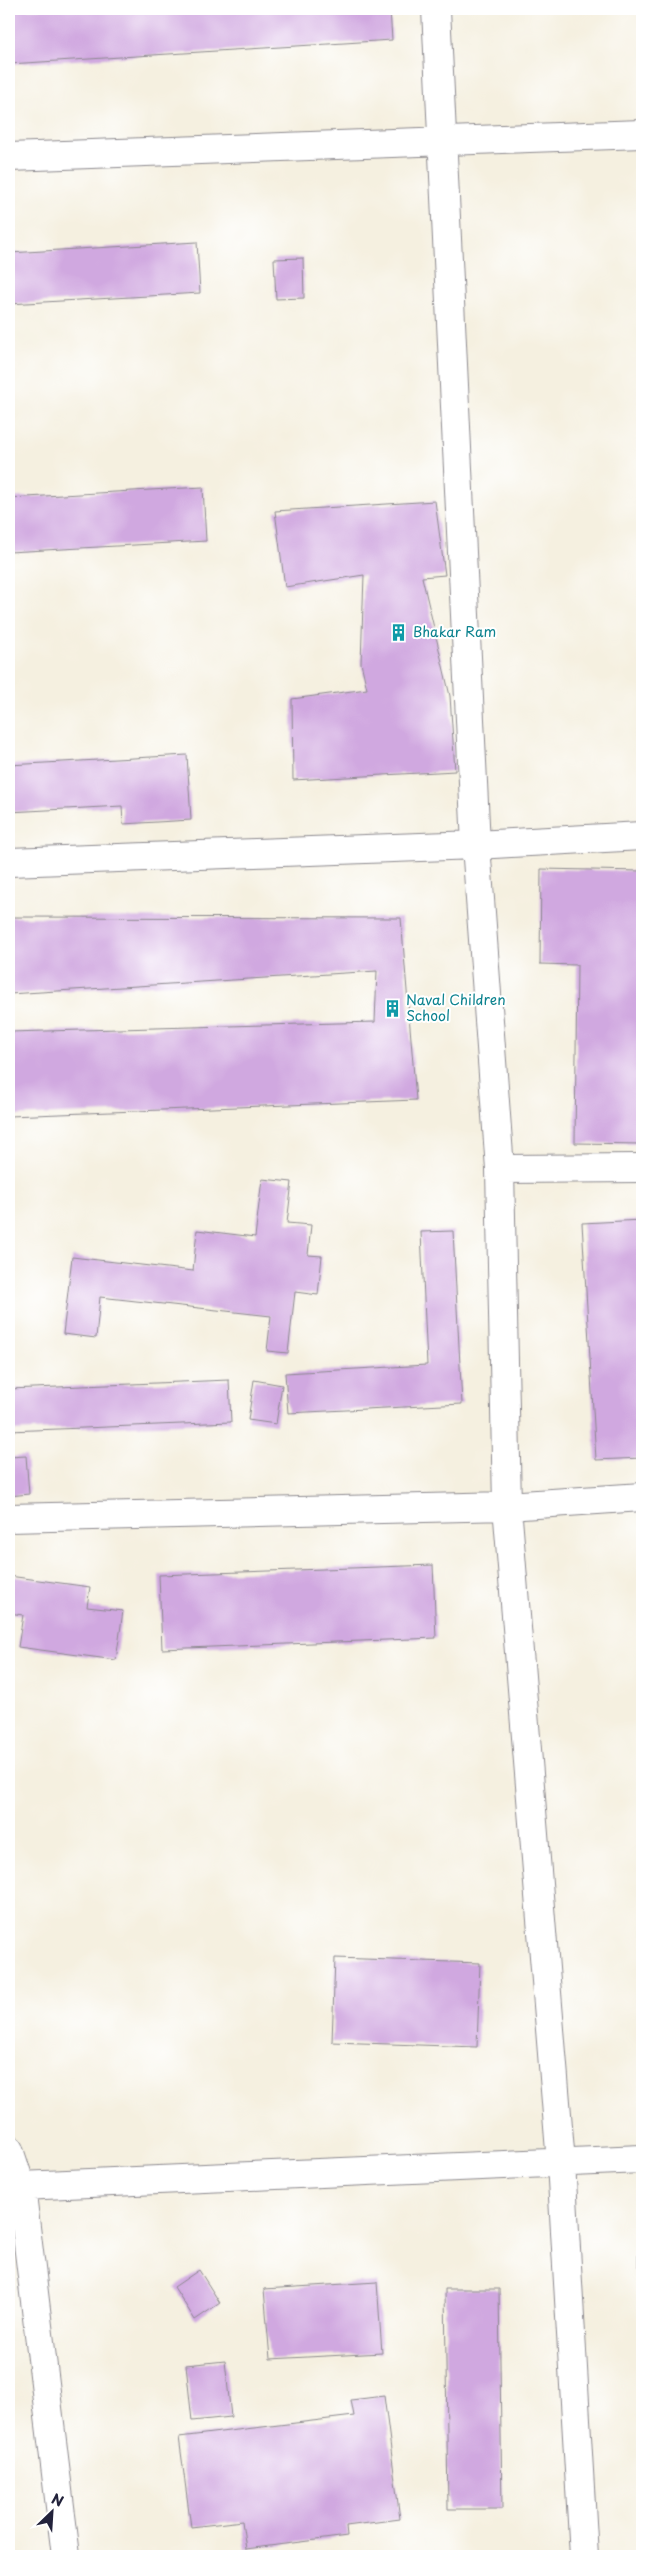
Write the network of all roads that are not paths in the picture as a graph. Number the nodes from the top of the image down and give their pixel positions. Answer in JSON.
{"nodes":[{"id":1,"x":436,"y":9,"type":"edge"},
{"id":2,"x":642,"y":134,"type":"edge"},
{"id":3,"x":442,"y":142,"type":"junction"},
{"id":4,"x":9,"y":157,"type":"edge"},
{"id":5,"x":642,"y":836,"type":"edge"},
{"id":6,"x":476,"y":844,"type":"junction"},
{"id":7,"x":9,"y":862,"type":"edge"},
{"id":8,"x":642,"y":1168,"type":"edge"},
{"id":9,"x":500,"y":1169,"type":"junction"},
{"id":10,"x":642,"y":1497,"type":"edge"},
{"id":11,"x":508,"y":1506,"type":"junction"},
{"id":12,"x":9,"y":1518,"type":"edge"},
{"id":13,"x":9,"y":2150,"type":"edge"},
{"id":14,"x":642,"y":2159,"type":"edge"},
{"id":15,"x":561,"y":2163,"type":"junction"},
{"id":16,"x":20,"y":2186,"type":"junction"},
{"id":17,"x":66,"y":2556,"type":"edge"},
{"id":18,"x":584,"y":2556,"type":"edge"}],
"edges":[{"from":1,"to":3,"type":"street"},
{"from":2,"to":3,"type":"street"},
{"from":3,"to":4,"type":"street"},
{"from":3,"to":6,"type":"street"},
{"from":5,"to":6,"type":"street"},
{"from":6,"to":7,"type":"street"},
{"from":6,"to":9,"type":"street"},
{"from":8,"to":9,"type":"street"},
{"from":9,"to":11,"type":"street"},
{"from":10,"to":11,"type":"street"},
{"from":11,"to":12,"type":"street"},
{"from":11,"to":15,"type":"street"},
{"from":13,"to":16,"type":"street"},
{"from":14,"to":15,"type":"street"},
{"from":15,"to":16,"type":"street"},
{"from":15,"to":18,"type":"street"},
{"from":16,"to":17,"type":"street"}]}
